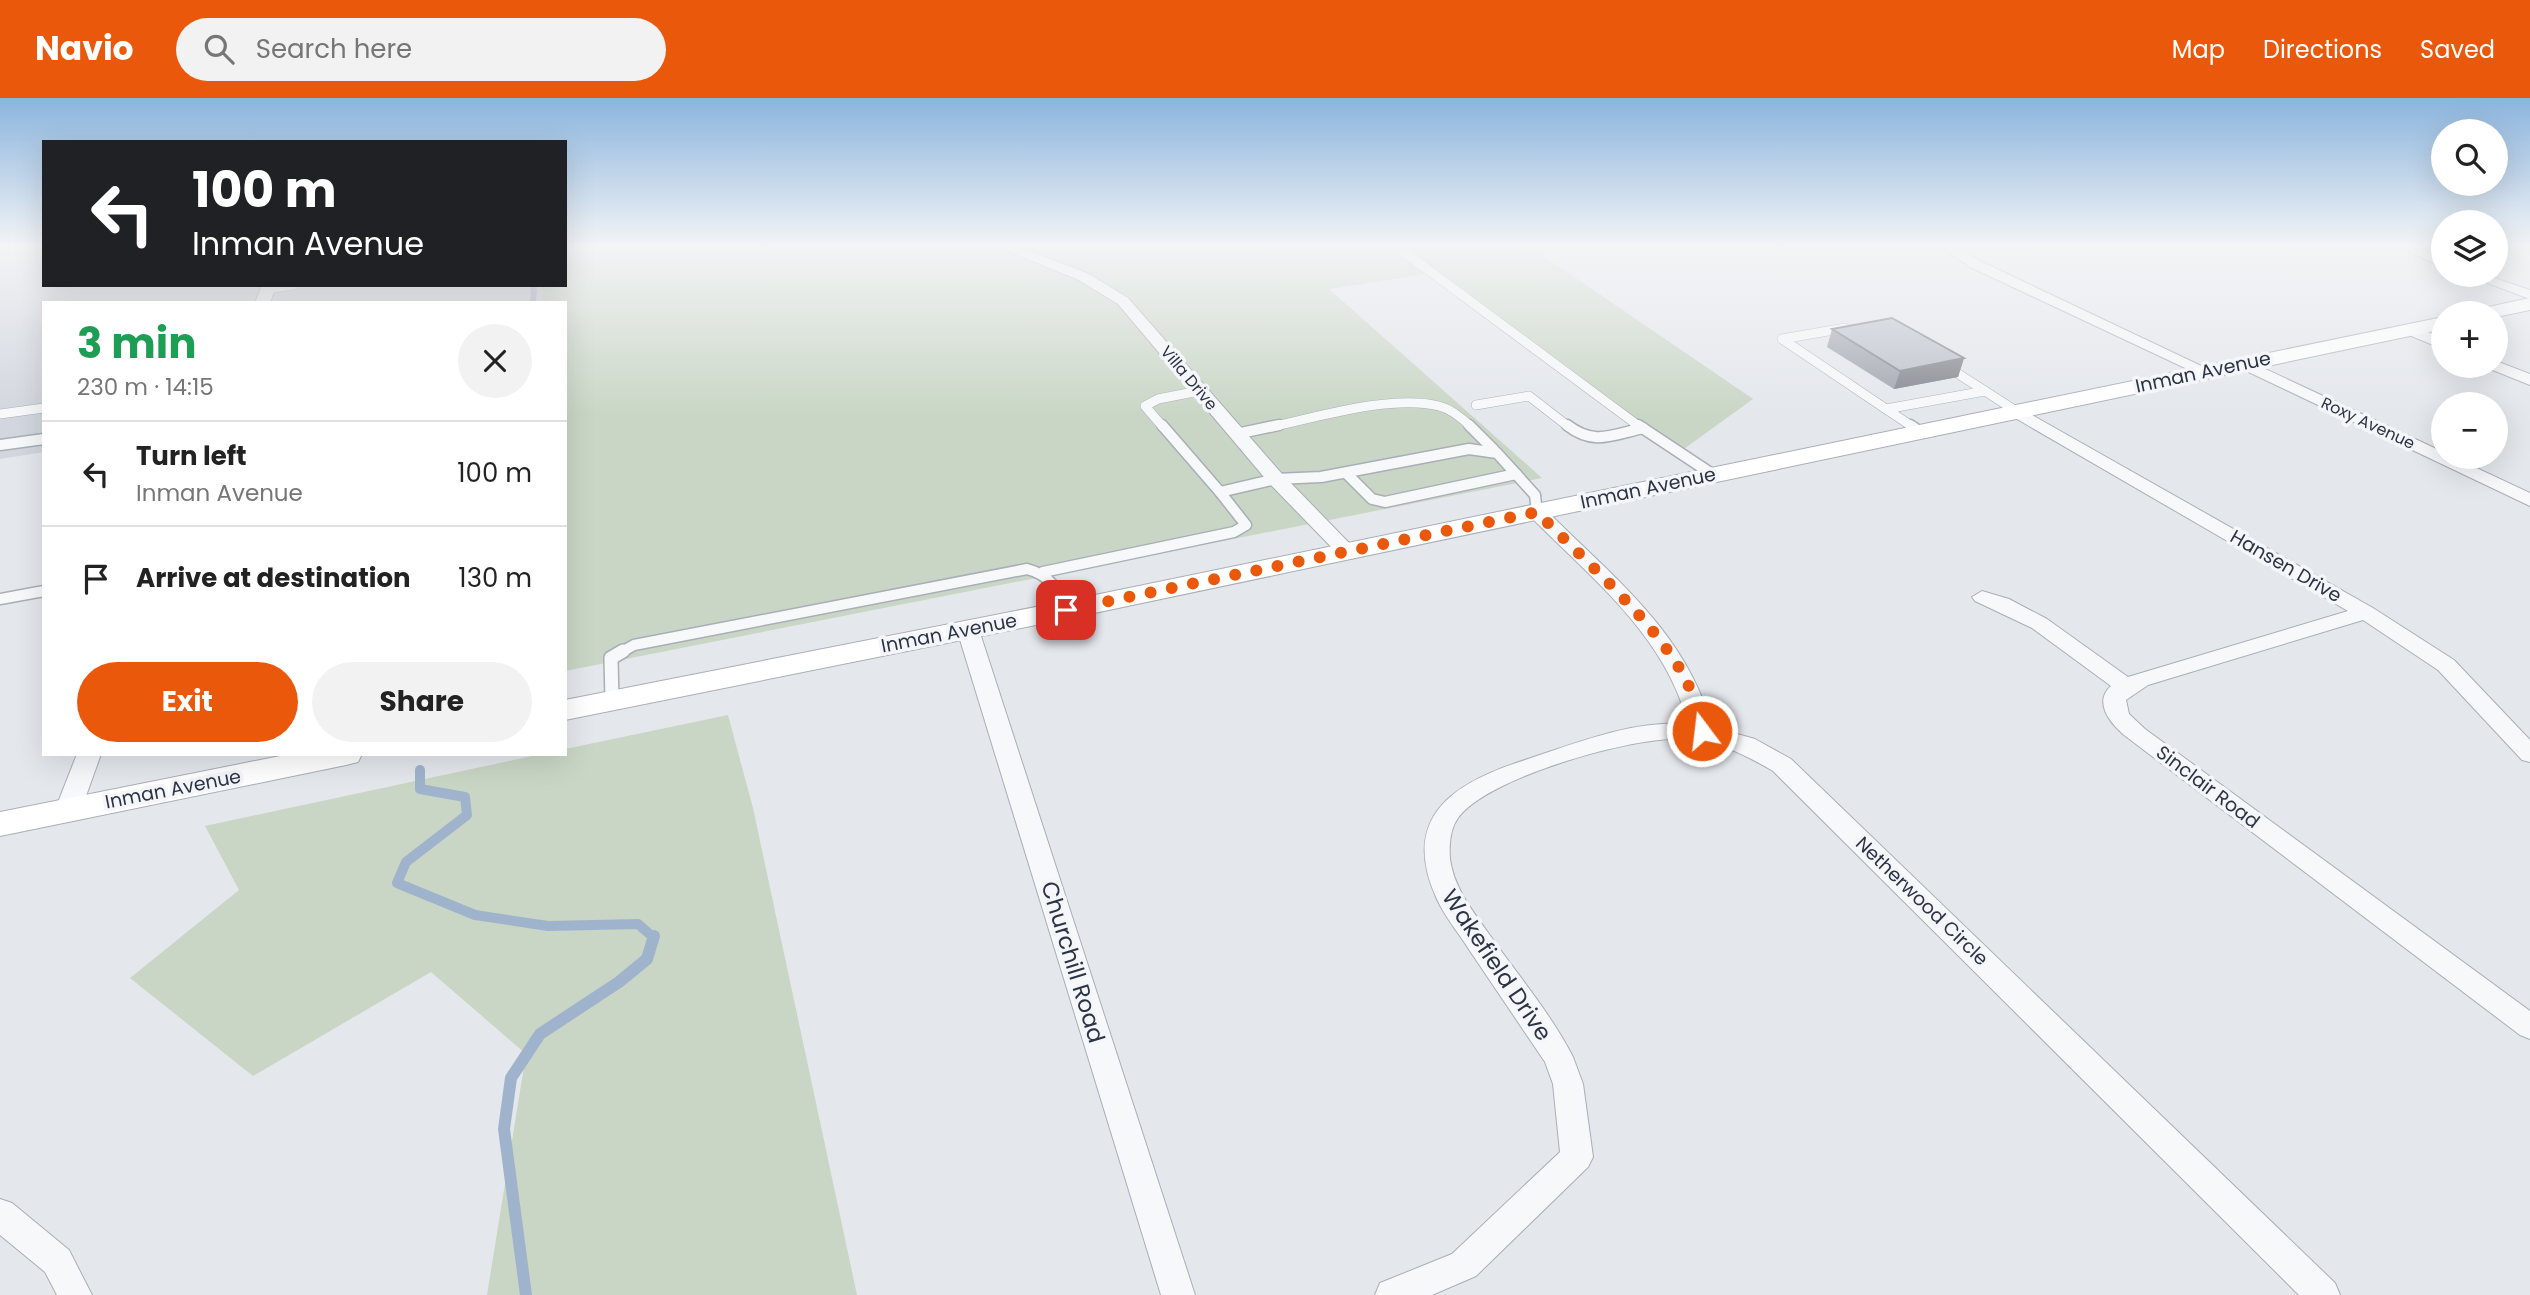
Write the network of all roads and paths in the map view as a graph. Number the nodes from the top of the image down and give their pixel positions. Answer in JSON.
{"nodes":[{"id":1,"x":1124,"y":302,"type":"edge"},
{"id":2,"x":1472,"y":302,"type":"edge"},
{"id":3,"x":2056,"y":302,"type":"edge"},
{"id":4,"x":2530,"y":303,"type":"edge"},
{"id":5,"x":2508,"y":308,"type":"edge"},
{"id":6,"x":2431,"y":325,"type":"edge"},
{"id":7,"x":1857,"y":326,"type":"edge"},
{"id":8,"x":2409,"y":330,"type":"junction"},
{"id":9,"x":2431,"y":339,"type":"edge"},
{"id":10,"x":1934,"y":359,"type":"edge"},
{"id":11,"x":2244,"y":364,"type":"junction"},
{"id":12,"x":2508,"y":371,"type":"edge"},
{"id":13,"x":2206,"y":372,"type":"junction"},
{"id":14,"x":2530,"y":380,"type":"edge"},
{"id":15,"x":1199,"y":391,"type":"junction"},
{"id":16,"x":1985,"y":391,"type":"junction"},
{"id":17,"x":1476,"y":405,"type":"dead end"},
{"id":18,"x":42,"y":408,"type":"edge"},
{"id":19,"x":1886,"y":409,"type":"junction"},
{"id":20,"x":2016,"y":411,"type":"junction"},
{"id":21,"x":0,"y":414,"type":"edge"},
{"id":22,"x":1643,"y":428,"type":"junction"},
{"id":23,"x":1919,"y":431,"type":"junction"},
{"id":24,"x":1236,"y":434,"type":"junction"},
{"id":25,"x":42,"y":439,"type":"edge"},
{"id":26,"x":0,"y":445,"type":"edge"},
{"id":27,"x":1497,"y":453,"type":"junction"},
{"id":28,"x":1346,"y":472,"type":"junction"},
{"id":29,"x":1516,"y":474,"type":"junction"},
{"id":30,"x":1712,"y":474,"type":"junction"},
{"id":31,"x":1276,"y":479,"type":"junction"},
{"id":32,"x":1220,"y":492,"type":"junction"},
{"id":33,"x":2530,"y":500,"type":"edge"},
{"id":34,"x":1537,"y":512,"type":"junction"},
{"id":35,"x":1346,"y":551,"type":"junction"},
{"id":36,"x":1043,"y":572,"type":"junction"},
{"id":37,"x":42,"y":592,"type":"edge"},
{"id":38,"x":1982,"y":597,"type":"dead end"},
{"id":39,"x":0,"y":599,"type":"edge"},
{"id":40,"x":1066,"y":610,"type":"junction"},
{"id":41,"x":2366,"y":612,"type":"junction"},
{"id":42,"x":968,"y":630,"type":"junction"},
{"id":43,"x":2125,"y":686,"type":"junction"},
{"id":44,"x":612,"y":701,"type":"junction"},
{"id":45,"x":567,"y":710,"type":"edge"},
{"id":46,"x":1702,"y":731,"type":"junction"},
{"id":47,"x":2530,"y":754,"type":"edge"},
{"id":48,"x":88,"y":756,"type":"edge"},
{"id":49,"x":336,"y":756,"type":"edge"},
{"id":50,"x":68,"y":810,"type":"junction"},
{"id":51,"x":0,"y":824,"type":"edge"},
{"id":52,"x":2530,"y":1027,"type":"edge"},
{"id":53,"x":0,"y":1214,"type":"edge"},
{"id":54,"x":75,"y":1295,"type":"edge"},
{"id":55,"x":1178,"y":1295,"type":"edge"},
{"id":56,"x":1392,"y":1295,"type":"edge"},
{"id":57,"x":2323,"y":1295,"type":"edge"}],
"edges":[{"from":1,"to":15,"type":"street","name":"Villa Drive"},
{"from":2,"to":22,"type":"lane"},
{"from":3,"to":13,"type":"street"},
{"from":4,"to":5,"type":"main road"},
{"from":6,"to":8,"type":"main road","name":"Inman Avenue"},
{"from":7,"to":19,"type":"lane"},
{"from":8,"to":9,"type":"street"},
{"from":8,"to":11,"type":"main road","name":"Inman Avenue"},
{"from":10,"to":16,"type":"lane"},
{"from":11,"to":13,"type":"main road","name":"Inman Avenue"},
{"from":11,"to":33,"type":"street","name":"Roxy Avenue"},
{"from":12,"to":14,"type":"street"},
{"from":13,"to":20,"type":"main road","name":"Inman Avenue"},
{"from":15,"to":24,"type":"street","name":"Villa Drive"},
{"from":15,"to":32,"type":"lane"},
{"from":16,"to":19,"type":"lane"},
{"from":16,"to":20,"type":"lane"},
{"from":17,"to":22,"type":"lane"},
{"from":18,"to":21,"type":"lane"},
{"from":19,"to":23,"type":"lane"},
{"from":20,"to":23,"type":"main road","name":"Inman Avenue"},
{"from":20,"to":41,"type":"street","name":"Hansen Drive"},
{"from":22,"to":30,"type":"lane"},
{"from":23,"to":30,"type":"main road","name":"Inman Avenue"},
{"from":24,"to":27,"type":"lane"},
{"from":24,"to":31,"type":"street","name":"Villa Drive"},
{"from":25,"to":26,"type":"lane"},
{"from":27,"to":28,"type":"lane"},
{"from":27,"to":29,"type":"lane"},
{"from":28,"to":29,"type":"lane"},
{"from":28,"to":31,"type":"lane"},
{"from":29,"to":34,"type":"lane"},
{"from":30,"to":34,"type":"main road","name":"Inman Avenue"},
{"from":31,"to":32,"type":"lane"},
{"from":31,"to":35,"type":"street","name":"Villa Drive"},
{"from":32,"to":36,"type":"lane"},
{"from":34,"to":35,"type":"main road","name":"Inman Avenue"},
{"from":34,"to":46,"type":"street"},
{"from":35,"to":40,"type":"main road","name":"Inman Avenue"},
{"from":36,"to":40,"type":"lane"},
{"from":36,"to":44,"type":"lane"},
{"from":37,"to":39,"type":"lane"},
{"from":38,"to":43,"type":"street"},
{"from":40,"to":42,"type":"main road","name":"Inman Avenue"},
{"from":41,"to":43,"type":"street"},
{"from":41,"to":47,"type":"street","name":"Hansen Drive"},
{"from":42,"to":44,"type":"main road","name":"Inman Avenue"},
{"from":42,"to":55,"type":"street","name":"Churchill Road"},
{"from":43,"to":52,"type":"street","name":"Sinclair Road"},
{"from":44,"to":45,"type":"main road","name":"Inman Avenue"},
{"from":46,"to":56,"type":"street","name":"Wakefield Drive"},
{"from":46,"to":57,"type":"street","name":"Netherwood Circle"},
{"from":48,"to":50,"type":"street"},
{"from":49,"to":50,"type":"main road","name":"Inman Avenue"},
{"from":50,"to":51,"type":"main road","name":"Inman Avenue"},
{"from":53,"to":54,"type":"street"}]}
